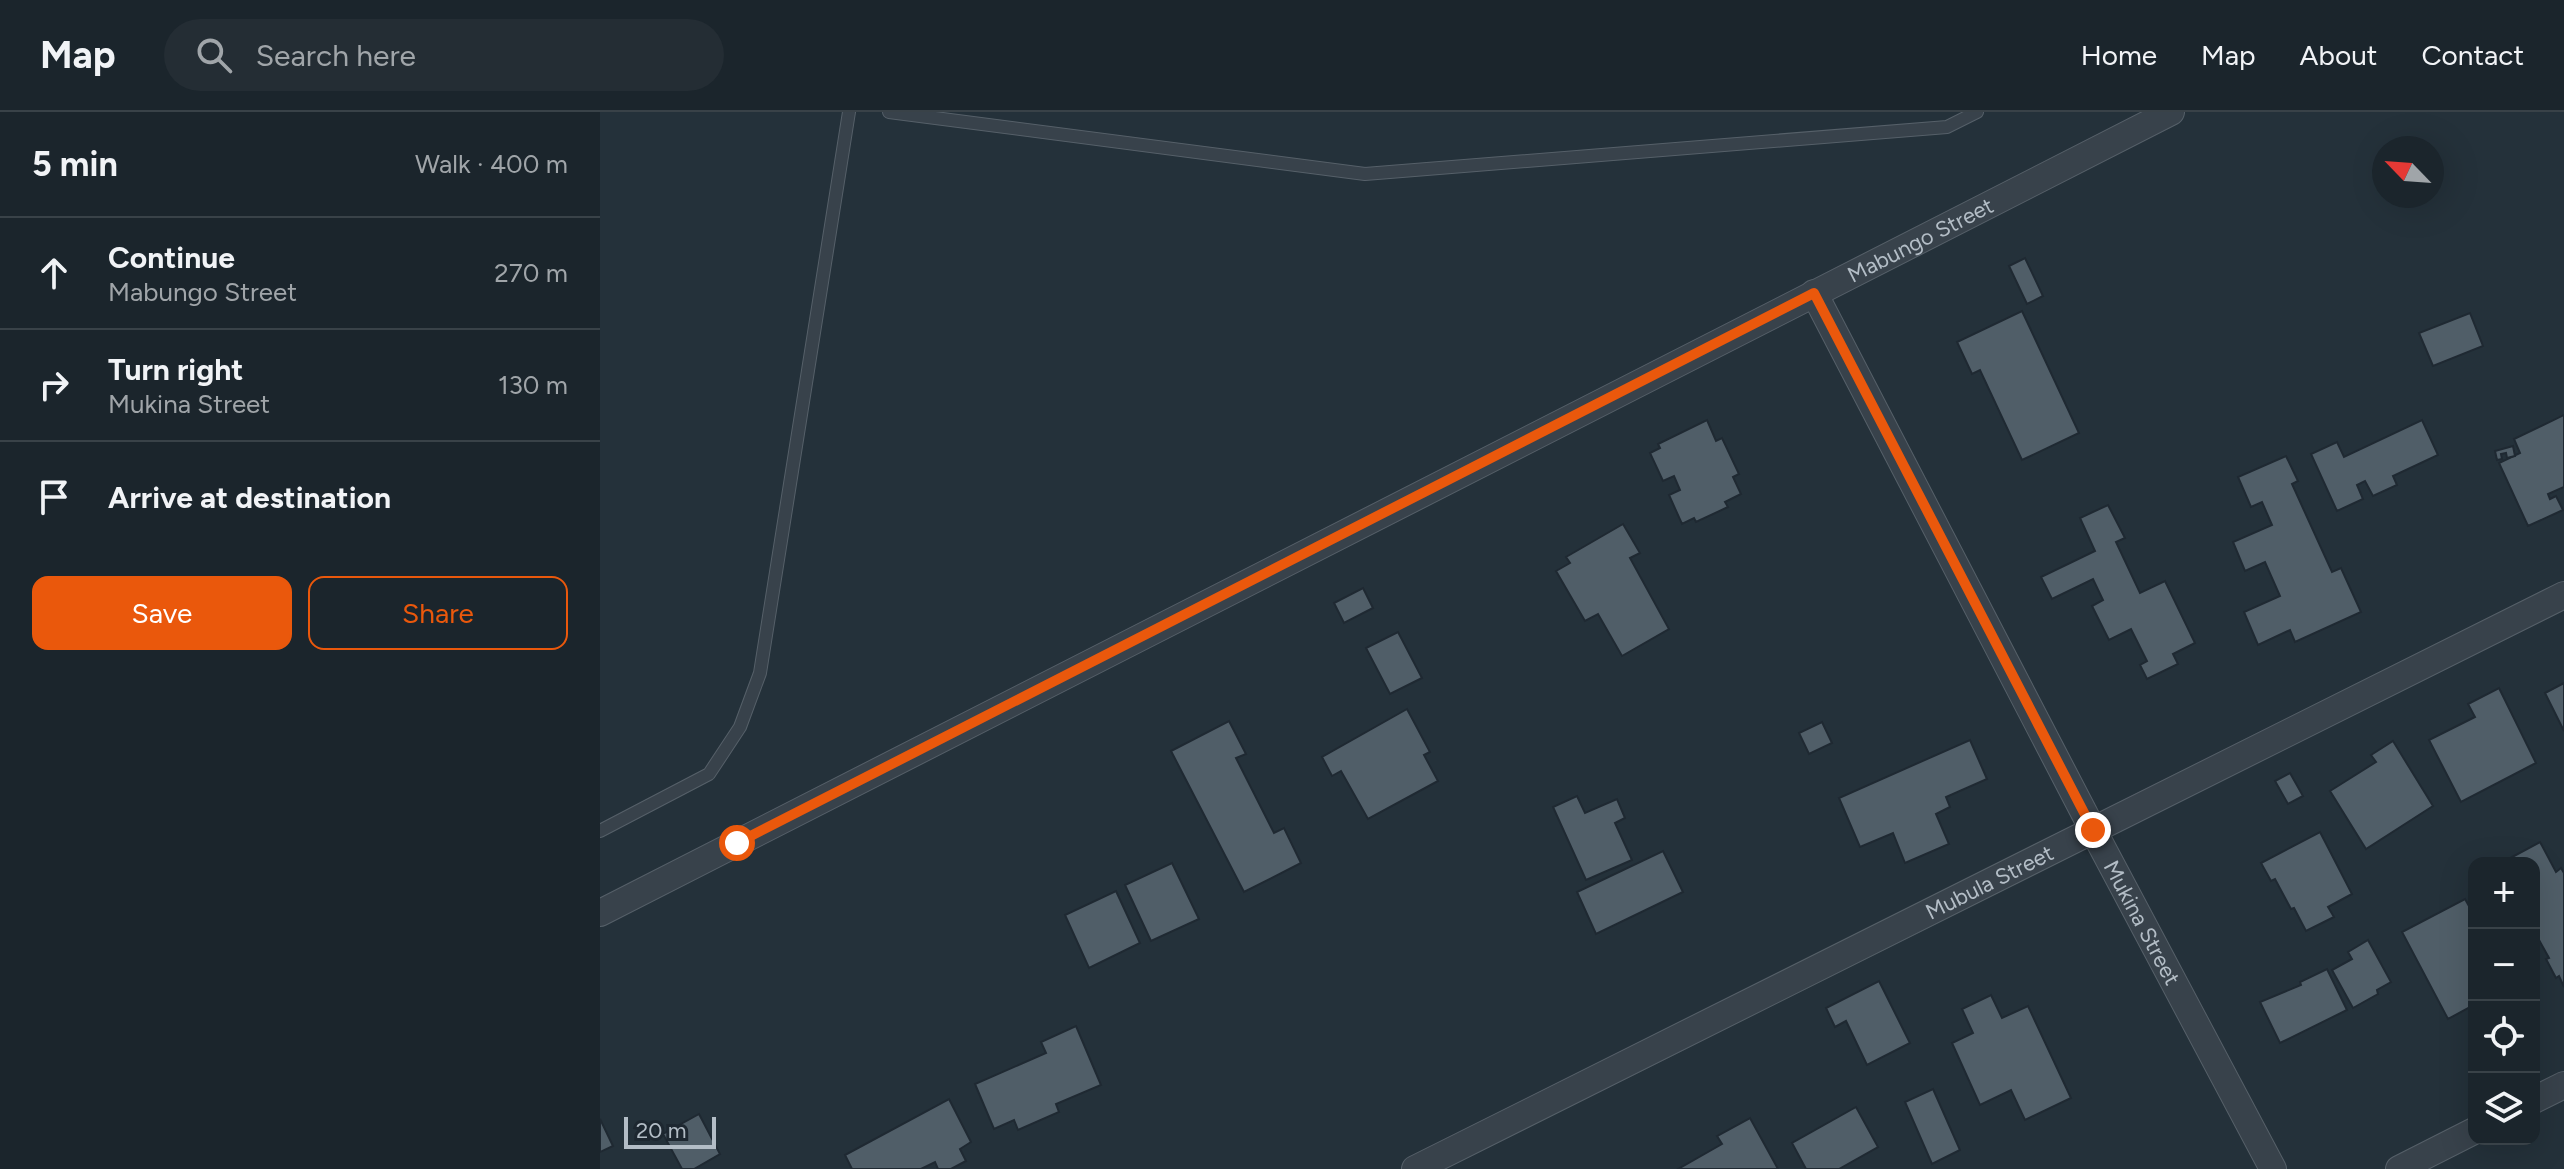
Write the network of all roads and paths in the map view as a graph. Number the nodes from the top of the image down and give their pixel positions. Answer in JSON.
{"nodes":[{"id":1,"x":849,"y":112,"type":"edge"},
{"id":2,"x":889,"y":112,"type":"edge"},
{"id":3,"x":1977,"y":112,"type":"edge"},
{"id":4,"x":2171,"y":112,"type":"edge"},
{"id":5,"x":1814,"y":293,"type":"junction"},
{"id":6,"x":2564,"y":595,"type":"edge"},
{"id":7,"x":2093,"y":830,"type":"junction"},
{"id":8,"x":600,"y":831,"type":"edge"},
{"id":9,"x":600,"y":913,"type":"edge"},
{"id":10,"x":2564,"y":1085,"type":"edge"},
{"id":11,"x":2540,"y":1097,"type":"edge"},
{"id":12,"x":2468,"y":1134,"type":"edge"},
{"id":13,"x":1415,"y":1169,"type":"edge"},
{"id":14,"x":2273,"y":1169,"type":"edge"},
{"id":15,"x":2399,"y":1169,"type":"edge"}],
"edges":[{"from":1,"to":8,"type":"lane"},
{"from":2,"to":3,"type":"lane"},
{"from":4,"to":5,"type":"street","name":"Mabungo Street"},
{"from":5,"to":7,"type":"street","name":"Mukina Street"},
{"from":5,"to":9,"type":"street","name":"Mabungo Street"},
{"from":6,"to":7,"type":"street","name":"Mubula Street"},
{"from":7,"to":13,"type":"street","name":"Mubula Street"},
{"from":7,"to":14,"type":"street","name":"Mukina Street"},
{"from":10,"to":11,"type":"street"},
{"from":12,"to":15,"type":"street"}]}
